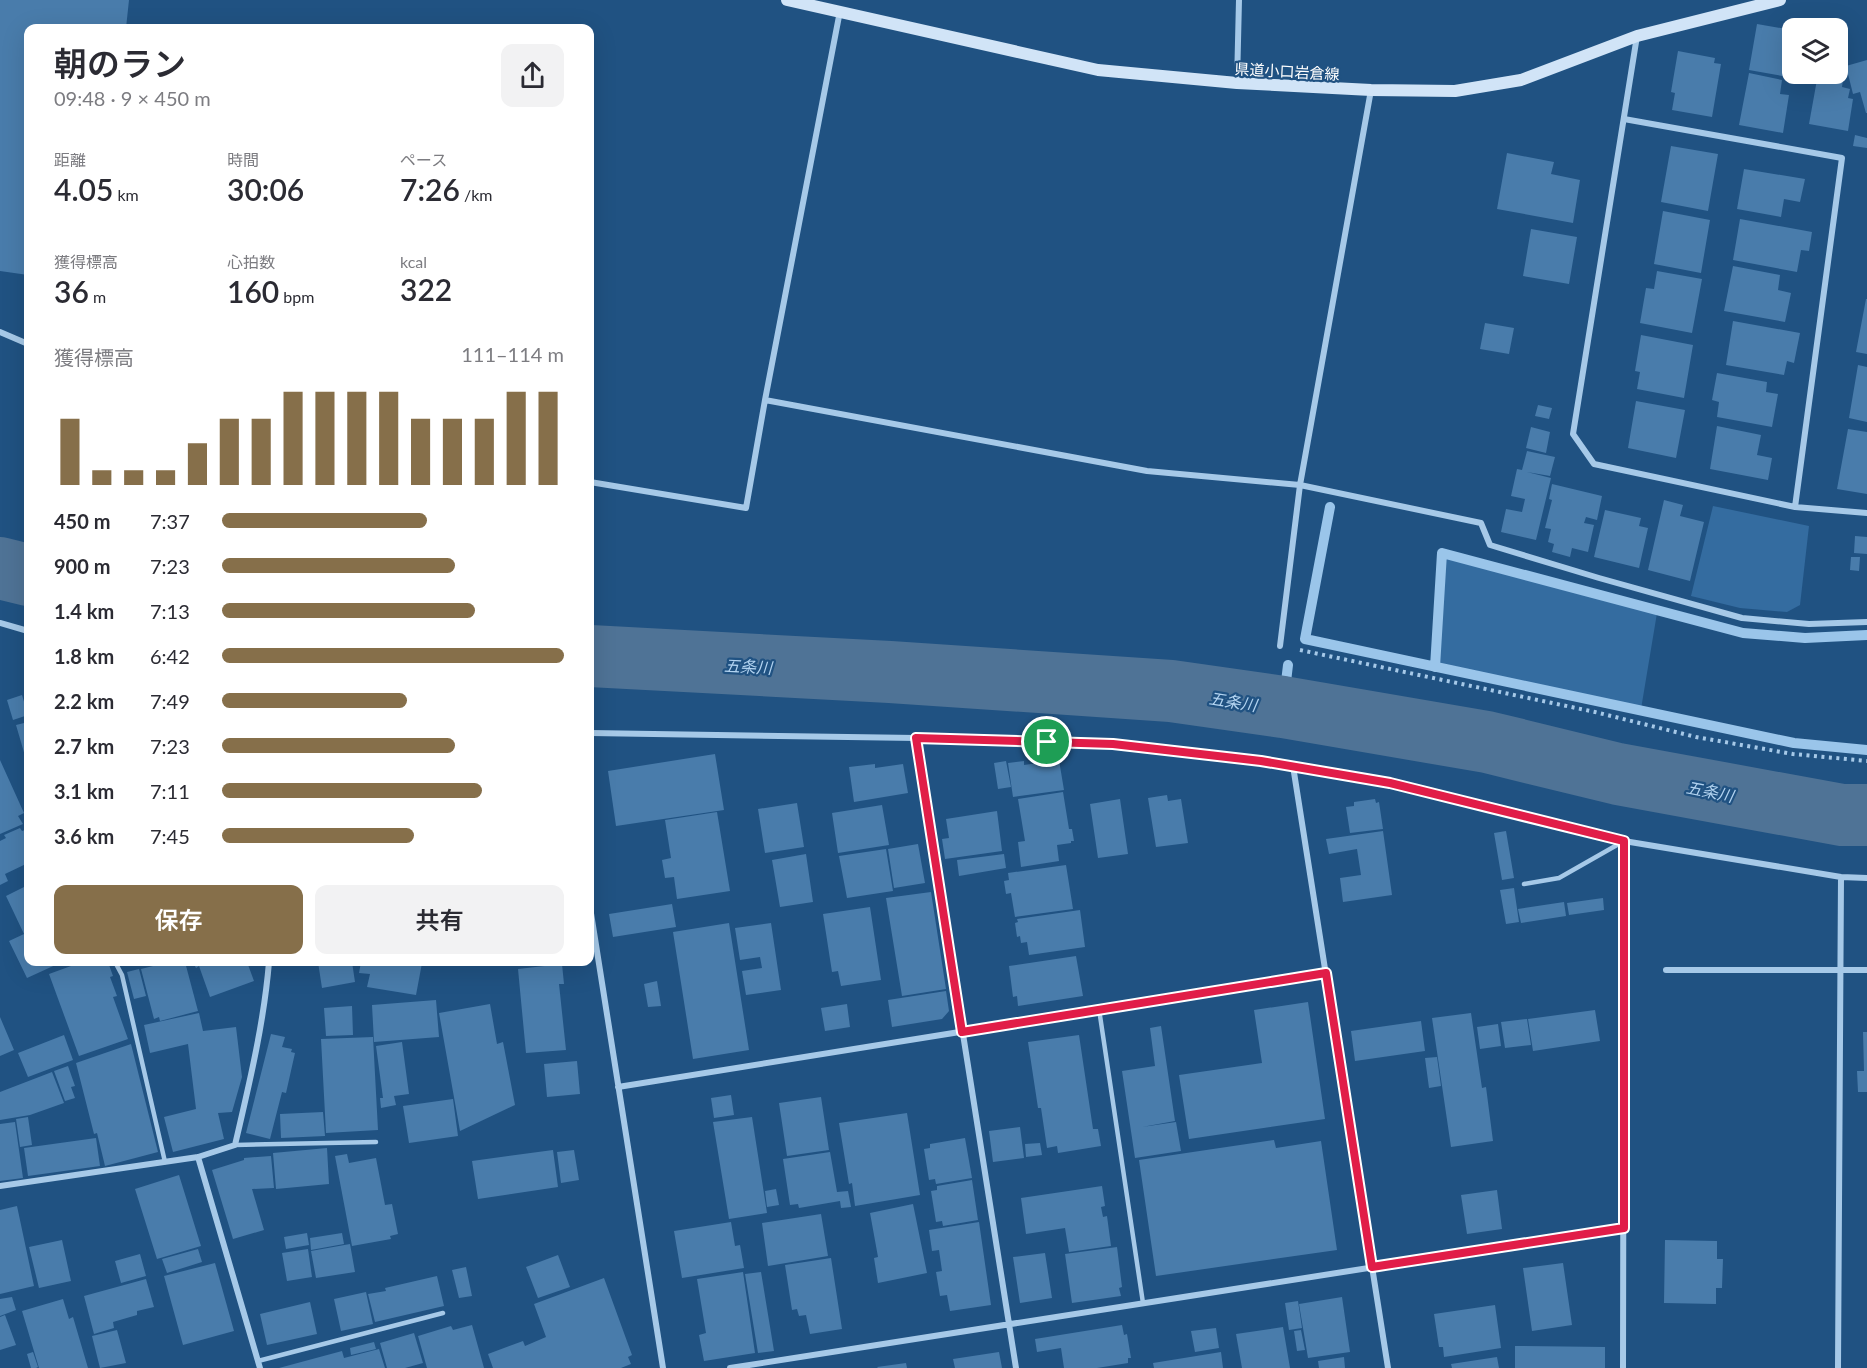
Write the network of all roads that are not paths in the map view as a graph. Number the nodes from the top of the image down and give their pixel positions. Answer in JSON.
{"nodes":[{"id":1,"x":787,"y":0,"type":"edge"},
{"id":2,"x":1239,"y":0,"type":"edge"},
{"id":3,"x":1780,"y":0,"type":"edge"},
{"id":4,"x":840,"y":11,"type":"junction"},
{"id":5,"x":1637,"y":36,"type":"junction"},
{"id":6,"x":1238,"y":83,"type":"junction"},
{"id":7,"x":1371,"y":90,"type":"junction"},
{"id":8,"x":1624,"y":119,"type":"junction"},
{"id":9,"x":0,"y":332,"type":"edge"},
{"id":10,"x":24,"y":342,"type":"edge"},
{"id":11,"x":765,"y":400,"type":"junction"},
{"id":12,"x":594,"y":483,"type":"edge"},
{"id":13,"x":1300,"y":485,"type":"junction"},
{"id":14,"x":1795,"y":507,"type":"junction"},
{"id":15,"x":1867,"y":513,"type":"edge"},
{"id":16,"x":1867,"y":622,"type":"edge"},
{"id":17,"x":0,"y":623,"type":"edge"},
{"id":18,"x":24,"y":630,"type":"edge"},
{"id":19,"x":1280,"y":646,"type":"road end"},
{"id":20,"x":594,"y":733,"type":"edge"},
{"id":21,"x":916,"y":738,"type":"junction"},
{"id":22,"x":1293,"y":766,"type":"junction"},
{"id":23,"x":1624,"y":841,"type":"junction"},
{"id":24,"x":1841,"y":877,"type":"junction"},
{"id":25,"x":1867,"y":878,"type":"edge"},
{"id":26,"x":1524,"y":884,"type":"dead end"},
{"id":27,"x":594,"y":933,"type":"edge"},
{"id":28,"x":117,"y":966,"type":"edge"},
{"id":29,"x":269,"y":966,"type":"edge"},
{"id":30,"x":1666,"y":970,"type":"dead end"},
{"id":31,"x":1841,"y":970,"type":"junction"},
{"id":32,"x":1867,"y":970,"type":"edge"},
{"id":33,"x":1326,"y":973,"type":"junction"},
{"id":34,"x":1099,"y":1010,"type":"junction"},
{"id":35,"x":962,"y":1032,"type":"junction"},
{"id":36,"x":618,"y":1087,"type":"junction"},
{"id":37,"x":376,"y":1142,"type":"dead end"},
{"id":38,"x":235,"y":1145,"type":"junction"},
{"id":39,"x":198,"y":1157,"type":"junction"},
{"id":40,"x":165,"y":1162,"type":"junction"},
{"id":41,"x":0,"y":1186,"type":"edge"},
{"id":42,"x":1624,"y":1228,"type":"junction"},
{"id":43,"x":1372,"y":1267,"type":"junction"},
{"id":44,"x":1143,"y":1303,"type":"junction"},
{"id":45,"x":443,"y":1313,"type":"dead end"},
{"id":46,"x":1009,"y":1324,"type":"junction"},
{"id":47,"x":259,"y":1364,"type":"edge"},
{"id":48,"x":663,"y":1368,"type":"edge"},
{"id":49,"x":730,"y":1368,"type":"edge"},
{"id":50,"x":1016,"y":1368,"type":"edge"},
{"id":51,"x":1388,"y":1368,"type":"edge"},
{"id":52,"x":1623,"y":1368,"type":"edge"},
{"id":53,"x":1838,"y":1368,"type":"edge"}],
"edges":[{"from":1,"to":4,"type":"main road","name":"県道小口岩倉線"},
{"from":2,"to":6,"type":"street"},
{"from":3,"to":5,"type":"main road","name":"県道小口岩倉線"},
{"from":4,"to":6,"type":"main road","name":"県道小口岩倉線"},
{"from":4,"to":11,"type":"street"},
{"from":5,"to":7,"type":"main road","name":"県道小口岩倉線"},
{"from":5,"to":8,"type":"street"},
{"from":6,"to":7,"type":"main road","name":"県道小口岩倉線"},
{"from":7,"to":13,"type":"street"},
{"from":8,"to":14,"type":"street"},
{"from":8,"to":14,"type":"street"},
{"from":9,"to":10,"type":"street"},
{"from":11,"to":12,"type":"street"},
{"from":11,"to":13,"type":"street"},
{"from":13,"to":16,"type":"street"},
{"from":13,"to":19,"type":"street"},
{"from":14,"to":15,"type":"street"},
{"from":17,"to":18,"type":"street"},
{"from":20,"to":21,"type":"street"},
{"from":21,"to":22,"type":"street"},
{"from":21,"to":35,"type":"street"},
{"from":22,"to":23,"type":"street"},
{"from":22,"to":33,"type":"street"},
{"from":23,"to":24,"type":"street"},
{"from":23,"to":26,"type":"lane"},
{"from":23,"to":42,"type":"street"},
{"from":24,"to":25,"type":"street"},
{"from":24,"to":31,"type":"street"},
{"from":27,"to":36,"type":"street"},
{"from":28,"to":40,"type":"lane"},
{"from":29,"to":38,"type":"street"},
{"from":30,"to":31,"type":"street"},
{"from":31,"to":32,"type":"street"},
{"from":31,"to":53,"type":"street"},
{"from":33,"to":34,"type":"street"},
{"from":33,"to":43,"type":"street"},
{"from":34,"to":35,"type":"street"},
{"from":34,"to":44,"type":"lane"},
{"from":35,"to":36,"type":"street"},
{"from":35,"to":46,"type":"street"},
{"from":36,"to":48,"type":"street"},
{"from":37,"to":38,"type":"lane"},
{"from":38,"to":39,"type":"street"},
{"from":39,"to":40,"type":"street"},
{"from":39,"to":47,"type":"street"},
{"from":40,"to":41,"type":"street"},
{"from":42,"to":43,"type":"street"},
{"from":42,"to":52,"type":"street"},
{"from":43,"to":44,"type":"street"},
{"from":43,"to":51,"type":"street"},
{"from":44,"to":46,"type":"street"},
{"from":45,"to":47,"type":"lane"},
{"from":46,"to":49,"type":"street"},
{"from":46,"to":50,"type":"street"}]}
